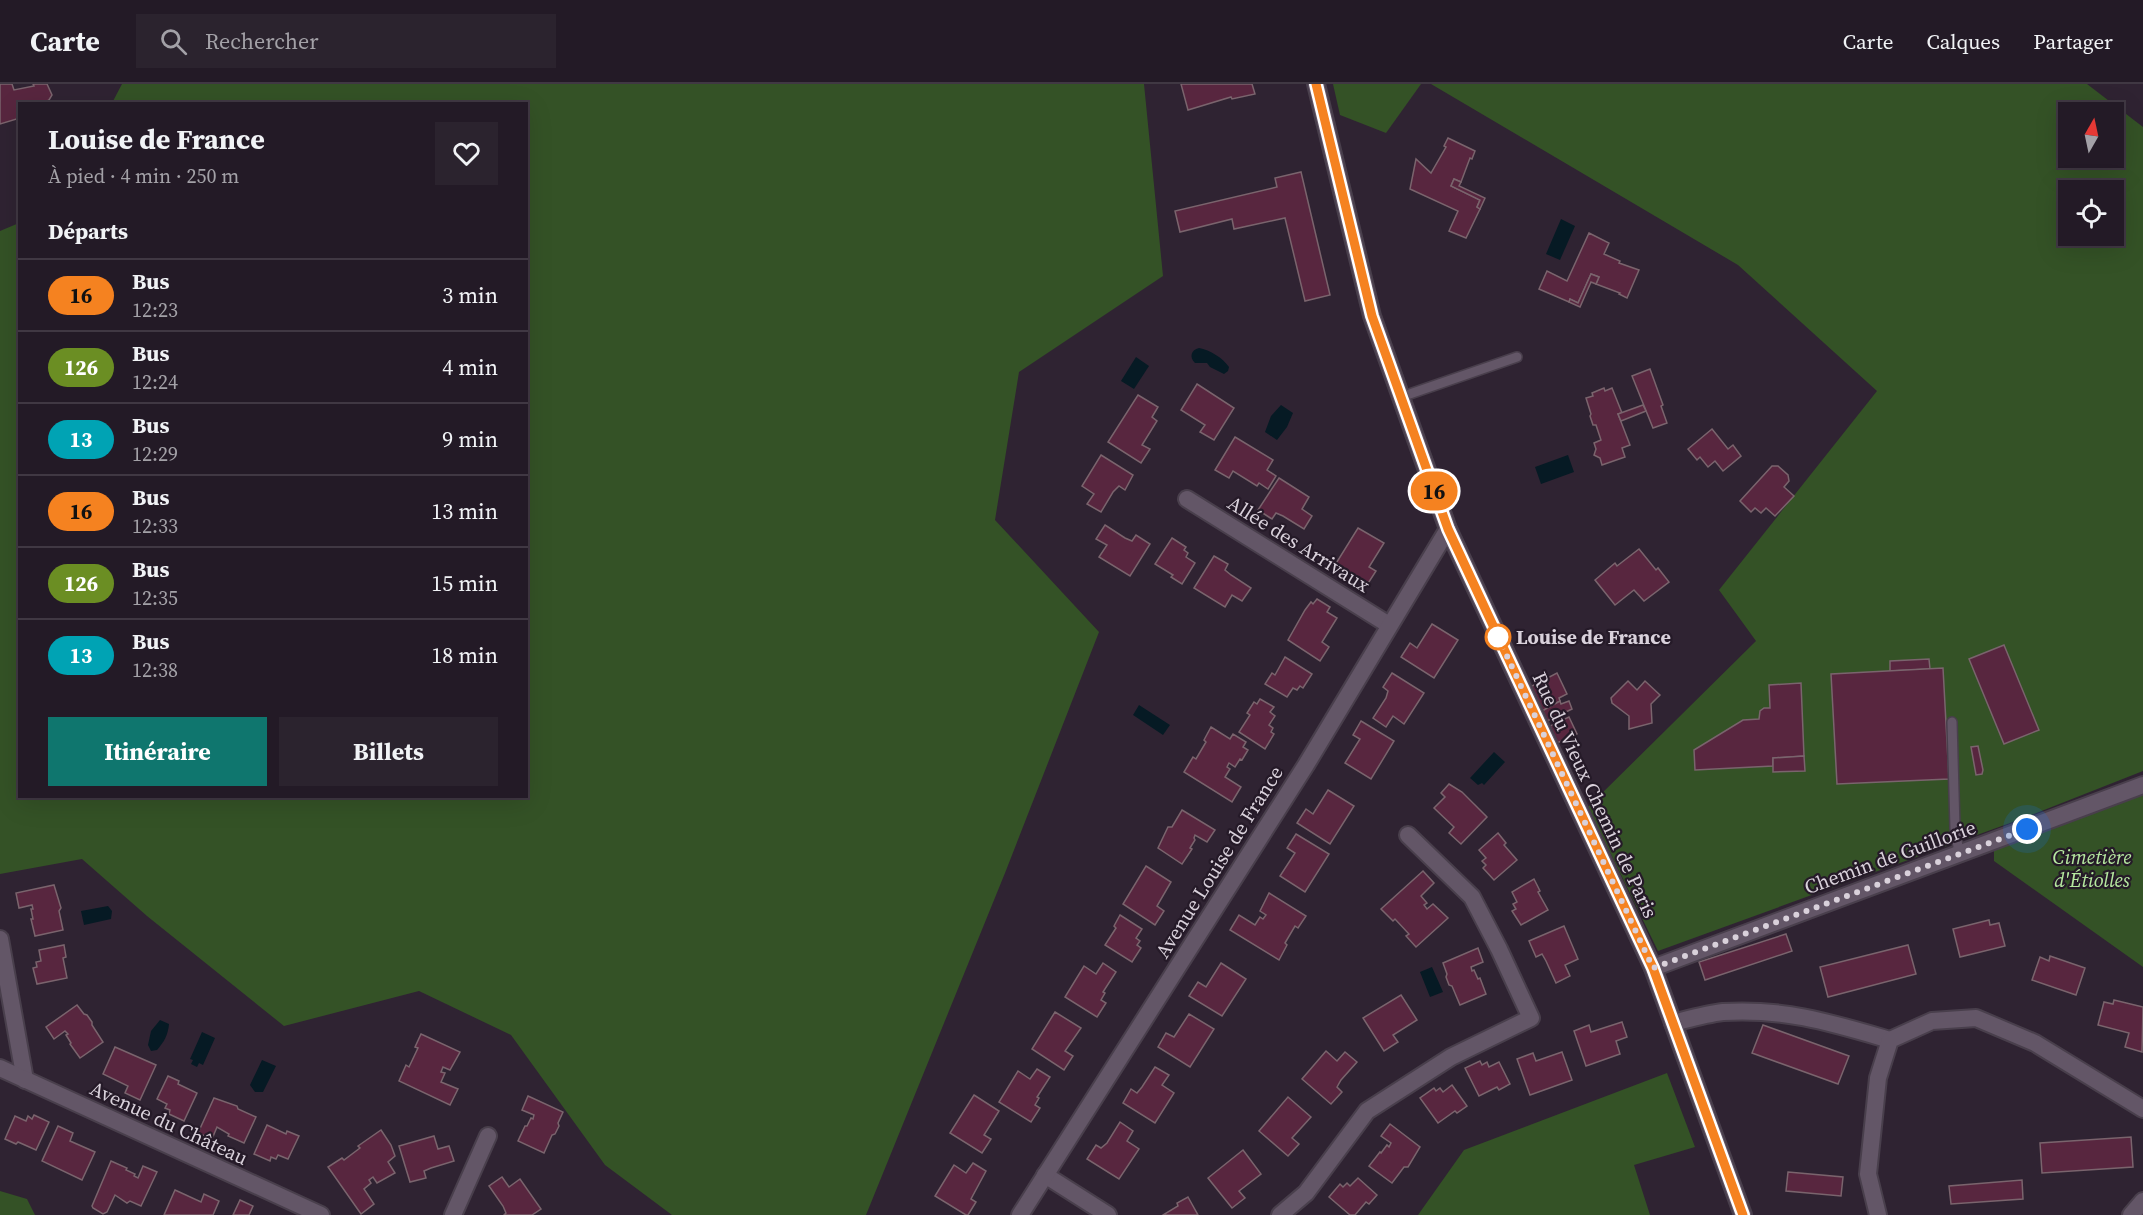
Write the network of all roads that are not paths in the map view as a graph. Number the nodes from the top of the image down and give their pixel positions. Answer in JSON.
{"nodes":[{"id":1,"x":1316,"y":84,"type":"edge"},
{"id":2,"x":1517,"y":357,"type":"dead end"},
{"id":3,"x":1401,"y":397,"type":"junction"},
{"id":4,"x":1187,"y":499,"type":"dead end"},
{"id":5,"x":1448,"y":529,"type":"junction"},
{"id":6,"x":1389,"y":625,"type":"junction"},
{"id":7,"x":1952,"y":722,"type":"dead end"},
{"id":8,"x":2143,"y":785,"type":"edge"},
{"id":9,"x":1408,"y":835,"type":"dead end"},
{"id":10,"x":1959,"y":853,"type":"junction"},
{"id":11,"x":0,"y":939,"type":"edge"},
{"id":12,"x":1653,"y":968,"type":"junction"},
{"id":13,"x":1673,"y":1023,"type":"junction"},
{"id":14,"x":1890,"y":1040,"type":"junction"},
{"id":15,"x":0,"y":1068,"type":"edge"},
{"id":16,"x":25,"y":1080,"type":"junction"},
{"id":17,"x":2143,"y":1109,"type":"edge"},
{"id":18,"x":488,"y":1136,"type":"dead end"},
{"id":19,"x":1045,"y":1175,"type":"junction"},
{"id":20,"x":2143,"y":1201,"type":"edge"},
{"id":21,"x":321,"y":1215,"type":"edge"},
{"id":22,"x":453,"y":1215,"type":"edge"},
{"id":23,"x":1020,"y":1215,"type":"edge"},
{"id":24,"x":1108,"y":1215,"type":"edge"},
{"id":25,"x":1280,"y":1215,"type":"edge"},
{"id":26,"x":1743,"y":1215,"type":"edge"},
{"id":27,"x":1878,"y":1215,"type":"edge"},
{"id":28,"x":2131,"y":1215,"type":"edge"}],
"edges":[{"from":1,"to":3,"type":"street","name":"Rue du Vieux Chemin de Paris"},
{"from":2,"to":3,"type":"lane"},
{"from":3,"to":5,"type":"street","name":"Rue du Vieux Chemin de Paris"},
{"from":4,"to":6,"type":"street","name":"Allée des Arrivaux"},
{"from":5,"to":6,"type":"street","name":"Avenue Louise de France"},
{"from":5,"to":12,"type":"street","name":"Rue du Vieux Chemin de Paris"},
{"from":6,"to":19,"type":"street","name":"Avenue Louise de France"},
{"from":7,"to":10,"type":"lane"},
{"from":8,"to":10,"type":"street","name":"Chemin de Guillorie"},
{"from":9,"to":25,"type":"street"},
{"from":10,"to":12,"type":"street","name":"Chemin de Guillorie"},
{"from":11,"to":16,"type":"street"},
{"from":12,"to":13,"type":"street","name":"Rue du Vieux Chemin de Paris"},
{"from":13,"to":14,"type":"street"},
{"from":13,"to":26,"type":"street","name":"Rue du Vieux Chemin de Paris"},
{"from":14,"to":17,"type":"street"},
{"from":14,"to":27,"type":"street"},
{"from":15,"to":16,"type":"street","name":"Avenue du Château"},
{"from":16,"to":21,"type":"street","name":"Avenue du Château"},
{"from":18,"to":22,"type":"street"},
{"from":19,"to":23,"type":"street","name":"Avenue Louise de France"},
{"from":19,"to":24,"type":"street"},
{"from":20,"to":28,"type":"street"}]}
